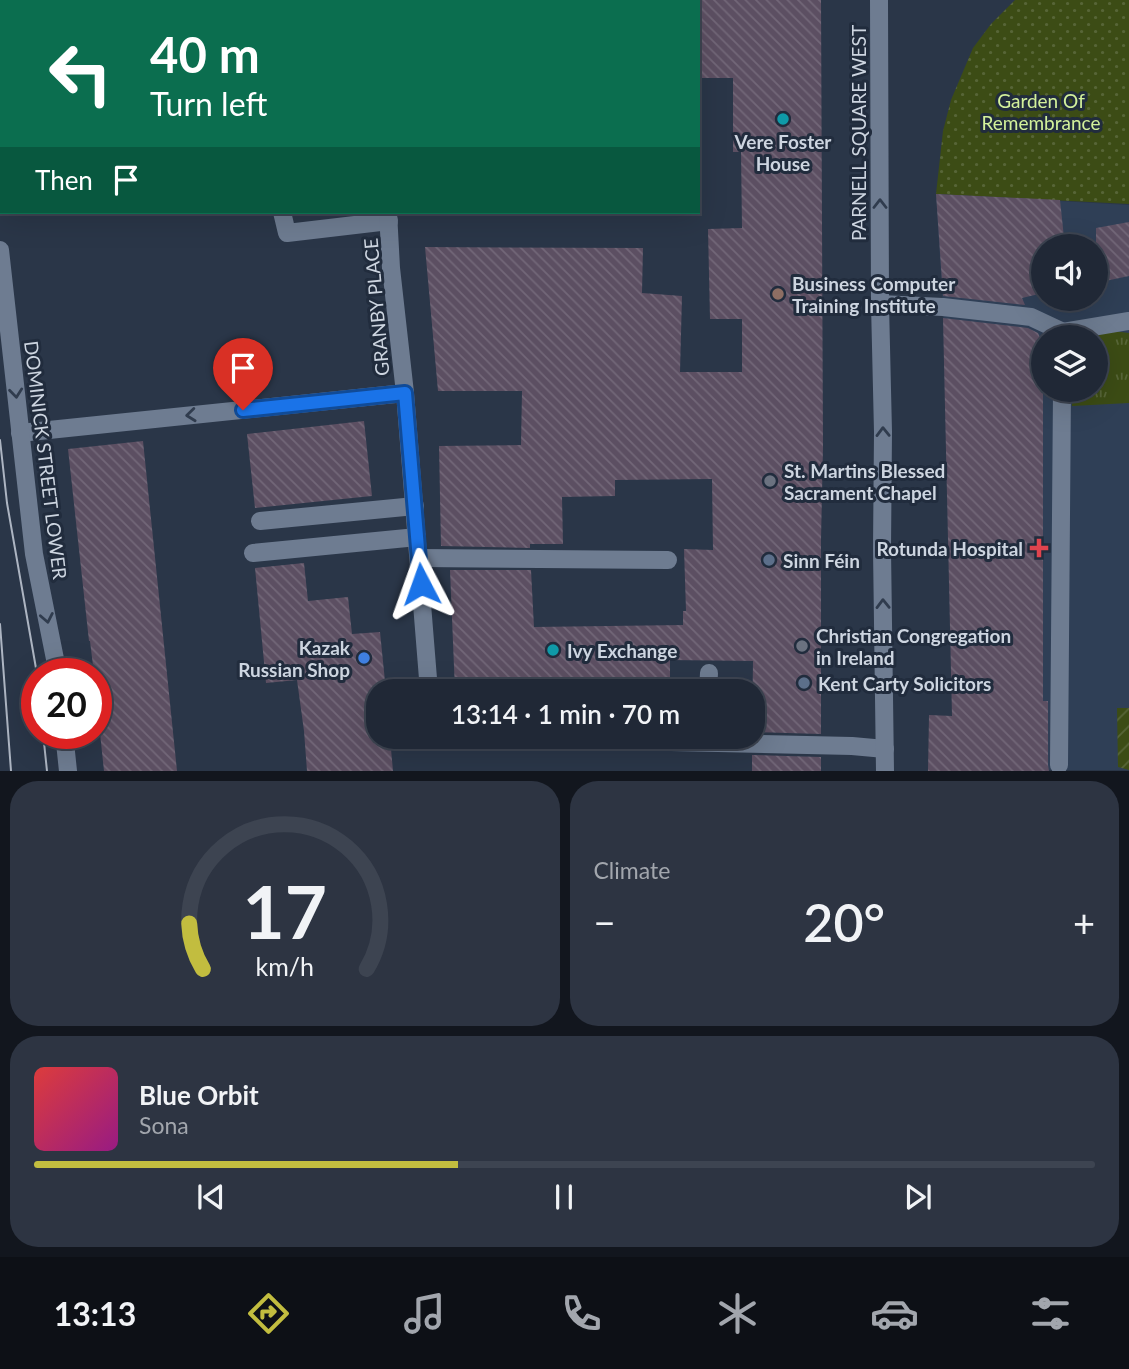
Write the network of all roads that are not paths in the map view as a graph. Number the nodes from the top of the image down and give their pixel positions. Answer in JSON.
{"nodes":[{"id":1,"x":879,"y":0,"type":"edge"},
{"id":2,"x":282,"y":214,"type":"edge"},
{"id":3,"x":389,"y":217,"type":"edge"},
{"id":4,"x":0,"y":250,"type":"edge"},
{"id":5,"x":880,"y":304,"type":"junction"},
{"id":6,"x":1129,"y":321,"type":"edge"},
{"id":7,"x":1045,"y":325,"type":"edge"},
{"id":8,"x":1108,"y":325,"type":"edge"},
{"id":9,"x":405,"y":393,"type":"junction"},
{"id":10,"x":1062,"y":402,"type":"edge"},
{"id":11,"x":20,"y":433,"type":"junction"},
{"id":12,"x":415,"y":506,"type":"junction"},
{"id":13,"x":260,"y":521,"type":"dead end"},
{"id":14,"x":417,"y":537,"type":"junction"},
{"id":15,"x":253,"y":553,"type":"dead end"},
{"id":16,"x":419,"y":558,"type":"junction"},
{"id":17,"x":668,"y":560,"type":"dead end"},
{"id":18,"x":55,"y":658,"type":"edge"},
{"id":19,"x":428,"y":679,"type":"edge"},
{"id":20,"x":765,"y":742,"type":"edge"},
{"id":21,"x":885,"y":748,"type":"junction"},
{"id":22,"x":66,"y":749,"type":"edge"},
{"id":23,"x":1059,"y":765,"type":"dead end"},
{"id":24,"x":68,"y":771,"type":"edge"},
{"id":25,"x":885,"y":771,"type":"edge"}],
"edges":[{"from":5,"to":1,"type":"main road","name":"PARNELL SQUARE WEST","one_way":true},
{"from":2,"to":3,"type":"main road"},
{"from":3,"to":9,"type":"main road","name":"GRANBY PLACE"},
{"from":4,"to":11,"type":"main road","name":"DOMINICK STREET LOWER","one_way":true},
{"from":5,"to":7,"type":"main road"},
{"from":21,"to":5,"type":"main road","name":"PARNELL SQUARE WEST","one_way":true},
{"from":6,"to":8,"type":"main road"},
{"from":9,"to":11,"type":"main road","one_way":true},
{"from":9,"to":12,"type":"main road","name":"GRANBY PLACE"},
{"from":10,"to":23,"type":"main road"},
{"from":11,"to":18,"type":"main road","name":"DOMINICK STREET LOWER","one_way":true},
{"from":12,"to":13,"type":"main road"},
{"from":12,"to":14,"type":"main road","name":"GRANBY PLACE"},
{"from":14,"to":15,"type":"main road"},
{"from":14,"to":16,"type":"main road","name":"GRANBY PLACE"},
{"from":16,"to":17,"type":"main road"},
{"from":16,"to":19,"type":"main road","name":"GRANBY PLACE"},
{"from":20,"to":21,"type":"main road"},
{"from":21,"to":25,"type":"main road","name":"PARNELL SQUARE WEST"},
{"from":22,"to":24,"type":"main road"}]}
